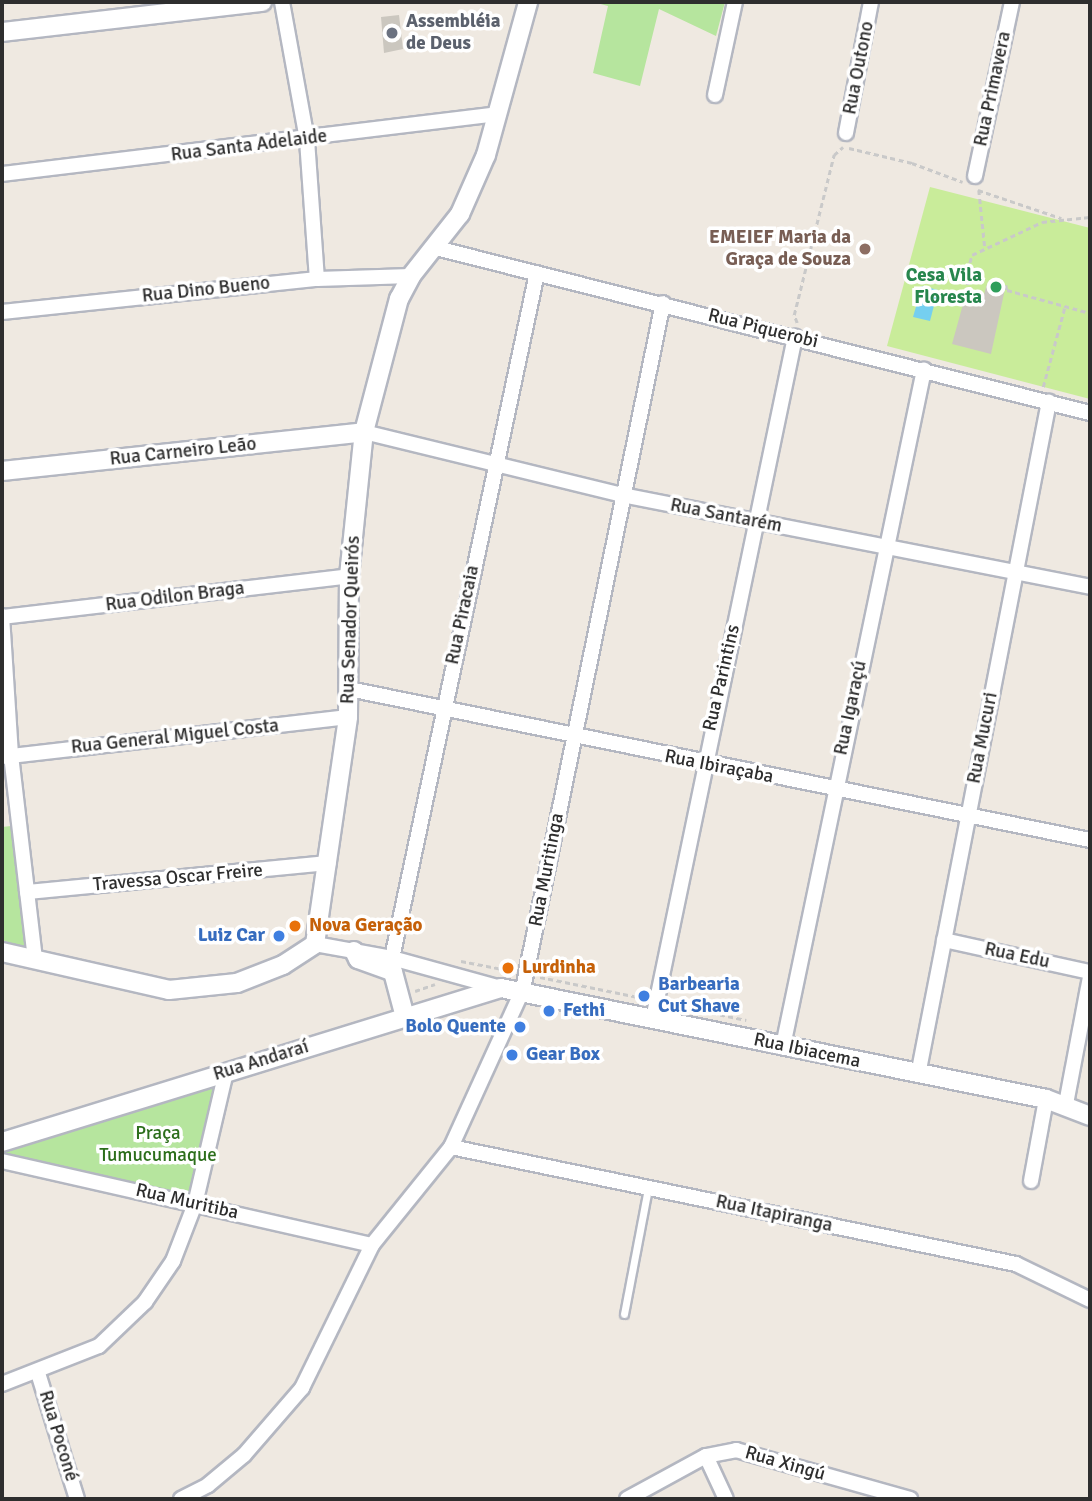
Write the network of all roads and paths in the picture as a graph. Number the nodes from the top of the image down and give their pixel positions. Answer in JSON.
{"nodes":[{"id":1,"x":262,"y":2,"type":"edge"},
{"id":2,"x":282,"y":2,"type":"edge"},
{"id":3,"x":528,"y":2,"type":"edge"},
{"id":4,"x":735,"y":2,"type":"edge"},
{"id":5,"x":871,"y":2,"type":"edge"},
{"id":6,"x":1012,"y":2,"type":"edge"},
{"id":7,"x":2,"y":32,"type":"edge"},
{"id":8,"x":715,"y":95,"type":"dead end"},
{"id":9,"x":496,"y":114,"type":"junction"},
{"id":10,"x":846,"y":133,"type":"dead end"},
{"id":11,"x":307,"y":140,"type":"junction"},
{"id":12,"x":2,"y":174,"type":"edge"},
{"id":13,"x":977,"y":183,"type":"junction"},
{"id":14,"x":1090,"y":217,"type":"edge"},
{"id":15,"x":1061,"y":218,"type":"junction"},
{"id":16,"x":436,"y":248,"type":"junction"},
{"id":17,"x":985,"y":248,"type":"junction"},
{"id":18,"x":537,"y":273,"type":"junction"},
{"id":19,"x":411,"y":276,"type":"junction"},
{"id":20,"x":317,"y":279,"type":"junction"},
{"id":21,"x":1006,"y":285,"type":"dead end"},
{"id":22,"x":975,"y":300,"type":"dead end"},
{"id":23,"x":663,"y":303,"type":"junction"},
{"id":24,"x":1065,"y":306,"type":"junction"},
{"id":25,"x":2,"y":312,"type":"edge"},
{"id":26,"x":1090,"y":313,"type":"edge"},
{"id":27,"x":795,"y":337,"type":"junction"},
{"id":28,"x":924,"y":370,"type":"junction"},
{"id":29,"x":1045,"y":401,"type":"junction"},
{"id":30,"x":1090,"y":413,"type":"edge"},
{"id":31,"x":364,"y":432,"type":"junction"},
{"id":32,"x":494,"y":465,"type":"junction"},
{"id":33,"x":2,"y":471,"type":"edge"},
{"id":34,"x":622,"y":495,"type":"junction"},
{"id":35,"x":757,"y":522,"type":"junction"},
{"id":36,"x":886,"y":547,"type":"junction"},
{"id":37,"x":1016,"y":573,"type":"junction"},
{"id":38,"x":349,"y":576,"type":"junction"},
{"id":39,"x":1090,"y":587,"type":"edge"},
{"id":40,"x":2,"y":617,"type":"edge"},
{"id":41,"x":349,"y":689,"type":"junction"},
{"id":42,"x":443,"y":711,"type":"junction"},
{"id":43,"x":348,"y":717,"type":"junction"},
{"id":44,"x":573,"y":737,"type":"junction"},
{"id":45,"x":6,"y":756,"type":"edge"},
{"id":46,"x":703,"y":764,"type":"junction"},
{"id":47,"x":834,"y":789,"type":"junction"},
{"id":48,"x":968,"y":816,"type":"junction"},
{"id":49,"x":1090,"y":840,"type":"edge"},
{"id":50,"x":329,"y":863,"type":"junction"},
{"id":51,"x":27,"y":892,"type":"junction"},
{"id":52,"x":944,"y":940,"type":"junction"},
{"id":53,"x":315,"y":944,"type":"junction"},
{"id":54,"x":354,"y":951,"type":"junction"},
{"id":55,"x":2,"y":952,"type":"edge"},
{"id":56,"x":392,"y":958,"type":"junction"},
{"id":57,"x":448,"y":958,"type":"dead end"},
{"id":58,"x":35,"y":959,"type":"junction"},
{"id":59,"x":1090,"y":974,"type":"edge"},
{"id":60,"x":525,"y":982,"type":"junction"},
{"id":61,"x":501,"y":988,"type":"junction"},
{"id":62,"x":654,"y":1010,"type":"junction"},
{"id":63,"x":405,"y":1017,"type":"junction"},
{"id":64,"x":747,"y":1020,"type":"dead end"},
{"id":65,"x":783,"y":1046,"type":"junction"},
{"id":66,"x":226,"y":1072,"type":"junction"},
{"id":67,"x":918,"y":1075,"type":"junction"},
{"id":68,"x":1046,"y":1099,"type":"junction"},
{"id":69,"x":1066,"y":1104,"type":"junction"},
{"id":70,"x":1090,"y":1116,"type":"edge"},
{"id":71,"x":2,"y":1142,"type":"edge"},
{"id":72,"x":451,"y":1147,"type":"junction"},
{"id":73,"x":2,"y":1161,"type":"edge"},
{"id":74,"x":1031,"y":1181,"type":"dead end"},
{"id":75,"x":648,"y":1188,"type":"junction"},
{"id":76,"x":195,"y":1204,"type":"junction"},
{"id":77,"x":372,"y":1245,"type":"junction"},
{"id":78,"x":1090,"y":1300,"type":"edge"},
{"id":79,"x":624,"y":1314,"type":"dead end"},
{"id":80,"x":38,"y":1373,"type":"junction"},
{"id":81,"x":2,"y":1384,"type":"edge"},
{"id":82,"x":706,"y":1456,"type":"junction"},
{"id":83,"x":77,"y":1499,"type":"edge"},
{"id":84,"x":181,"y":1499,"type":"edge"},
{"id":85,"x":627,"y":1499,"type":"edge"},
{"id":86,"x":726,"y":1499,"type":"edge"},
{"id":87,"x":910,"y":1499,"type":"edge"}],
"edges":[{"from":1,"to":7,"type":"street"},
{"from":2,"to":11,"type":"street"},
{"from":3,"to":9,"type":"street","name":"Rua Senador Queirós"},
{"from":4,"to":8,"type":"street"},
{"from":5,"to":10,"type":"street","name":"Rua Outono"},
{"from":6,"to":13,"type":"street","name":"Rua Primavera"},
{"from":9,"to":11,"type":"street","name":"Rua Santa Adelaide"},
{"from":9,"to":16,"type":"street","name":"Rua Senador Queirós"},
{"from":11,"to":12,"type":"street","name":"Rua Santa Adelaide"},
{"from":11,"to":20,"type":"street"},
{"from":13,"to":15,"type":"path"},
{"from":13,"to":17,"type":"path"},
{"from":13,"to":27,"type":"path"},
{"from":14,"to":15,"type":"path"},
{"from":15,"to":17,"type":"path"},
{"from":16,"to":18,"type":"street","name":"Rua Piquerobi"},
{"from":16,"to":19,"type":"street","name":"Rua Senador Queirós"},
{"from":17,"to":22,"type":"path"},
{"from":18,"to":23,"type":"street","name":"Rua Piquerobi"},
{"from":18,"to":32,"type":"street","name":"Rua Piracaia"},
{"from":19,"to":20,"type":"street","name":"Rua Dino Bueno"},
{"from":19,"to":31,"type":"street","name":"Rua Senador Queirós"},
{"from":20,"to":25,"type":"street","name":"Rua Dino Bueno"},
{"from":21,"to":24,"type":"path"},
{"from":23,"to":27,"type":"street","name":"Rua Piquerobi"},
{"from":23,"to":34,"type":"street","name":"Rua Muritinga"},
{"from":24,"to":26,"type":"path"},
{"from":24,"to":29,"type":"path"},
{"from":27,"to":28,"type":"street","name":"Rua Piquerobi"},
{"from":27,"to":35,"type":"street","name":"Rua Parintins"},
{"from":28,"to":29,"type":"street","name":"Rua Piquerobi"},
{"from":28,"to":36,"type":"street","name":"Rua Igaraçú"},
{"from":29,"to":30,"type":"street","name":"Rua Piquerobi"},
{"from":29,"to":37,"type":"street","name":"Rua Mucuri"},
{"from":31,"to":32,"type":"street","name":"Rua Santarém"},
{"from":31,"to":33,"type":"street","name":"Rua Carneiro Leão"},
{"from":31,"to":38,"type":"street","name":"Rua Senador Queirós"},
{"from":32,"to":34,"type":"street","name":"Rua Santarém"},
{"from":32,"to":42,"type":"street","name":"Rua Piracaia"},
{"from":34,"to":35,"type":"street","name":"Rua Santarém"},
{"from":34,"to":44,"type":"street","name":"Rua Muritinga"},
{"from":35,"to":36,"type":"street","name":"Rua Santarém"},
{"from":35,"to":46,"type":"street","name":"Rua Parintins"},
{"from":36,"to":37,"type":"street","name":"Rua Santarém"},
{"from":36,"to":47,"type":"street","name":"Rua Igaraçú"},
{"from":37,"to":39,"type":"street","name":"Rua Santarém"},
{"from":37,"to":48,"type":"street","name":"Rua Mucuri"},
{"from":38,"to":40,"type":"street","name":"Rua Odilon Braga"},
{"from":38,"to":41,"type":"street","name":"Rua Senador Queirós"},
{"from":40,"to":45,"type":"street"},
{"from":41,"to":42,"type":"street","name":"Rua Ibiraçaba"},
{"from":41,"to":43,"type":"street","name":"Rua Senador Queirós"},
{"from":42,"to":44,"type":"street","name":"Rua Ibiraçaba"},
{"from":42,"to":56,"type":"street","name":"Rua Piracaia"},
{"from":43,"to":45,"type":"street","name":"Rua General Miguel Costa"},
{"from":43,"to":50,"type":"street","name":"Rua Senador Queirós"},
{"from":44,"to":46,"type":"street","name":"Rua Ibiraçaba"},
{"from":44,"to":60,"type":"street","name":"Rua Muritinga"},
{"from":45,"to":51,"type":"street"},
{"from":46,"to":47,"type":"street","name":"Rua Ibiraçaba"},
{"from":46,"to":62,"type":"street","name":"Rua Parintins"},
{"from":47,"to":48,"type":"street","name":"Rua Ibiraçaba"},
{"from":47,"to":65,"type":"street","name":"Rua Igaraçú"},
{"from":48,"to":49,"type":"street","name":"Rua Ibiraçaba"},
{"from":48,"to":52,"type":"street","name":"Rua Mucuri"},
{"from":50,"to":51,"type":"street","name":"Travessa Oscar Freire"},
{"from":50,"to":53,"type":"street","name":"Rua Senador Queirós"},
{"from":51,"to":58,"type":"street"},
{"from":52,"to":59,"type":"street","name":"Rua Edu"},
{"from":52,"to":67,"type":"street","name":"Rua Mucuri"},
{"from":53,"to":54,"type":"street"},
{"from":53,"to":58,"type":"street"},
{"from":54,"to":56,"type":"street"},
{"from":54,"to":63,"type":"street"},
{"from":55,"to":58,"type":"street"},
{"from":56,"to":61,"type":"street"},
{"from":57,"to":60,"type":"path"},
{"from":59,"to":69,"type":"street"},
{"from":60,"to":61,"type":"street","name":"Rua Andaraí"},
{"from":60,"to":62,"type":"street","name":"Rua Ibiacema"},
{"from":60,"to":62,"type":"path"},
{"from":60,"to":72,"type":"street","name":"Rua Muritinga"},
{"from":61,"to":63,"type":"street","name":"Rua Andaraí"},
{"from":62,"to":64,"type":"path"},
{"from":62,"to":65,"type":"street","name":"Rua Ibiacema"},
{"from":63,"to":66,"type":"street","name":"Rua Andaraí"},
{"from":65,"to":67,"type":"street","name":"Rua Ibiacema"},
{"from":66,"to":71,"type":"street","name":"Rua Andaraí"},
{"from":66,"to":76,"type":"street"},
{"from":67,"to":68,"type":"street","name":"Rua Ibiacema"},
{"from":68,"to":69,"type":"street","name":"Rua Ibiacema"},
{"from":68,"to":74,"type":"street"},
{"from":69,"to":70,"type":"street","name":"Rua Ibiacema"},
{"from":72,"to":75,"type":"street","name":"Rua Itapiranga"},
{"from":72,"to":77,"type":"street","name":"Rua Muritinga"},
{"from":73,"to":76,"type":"street","name":"Rua Muritiba"},
{"from":75,"to":78,"type":"street","name":"Rua Itapiranga"},
{"from":75,"to":79,"type":"lane"},
{"from":76,"to":77,"type":"street","name":"Rua Muritiba"},
{"from":76,"to":80,"type":"street"},
{"from":77,"to":84,"type":"street","name":"Rua Muritinga"},
{"from":80,"to":81,"type":"street"},
{"from":80,"to":83,"type":"street","name":"Rua Poconé"},
{"from":82,"to":85,"type":"street","name":"Rua Xingú"},
{"from":82,"to":86,"type":"street"},
{"from":82,"to":87,"type":"street","name":"Rua Xingú"}]}
